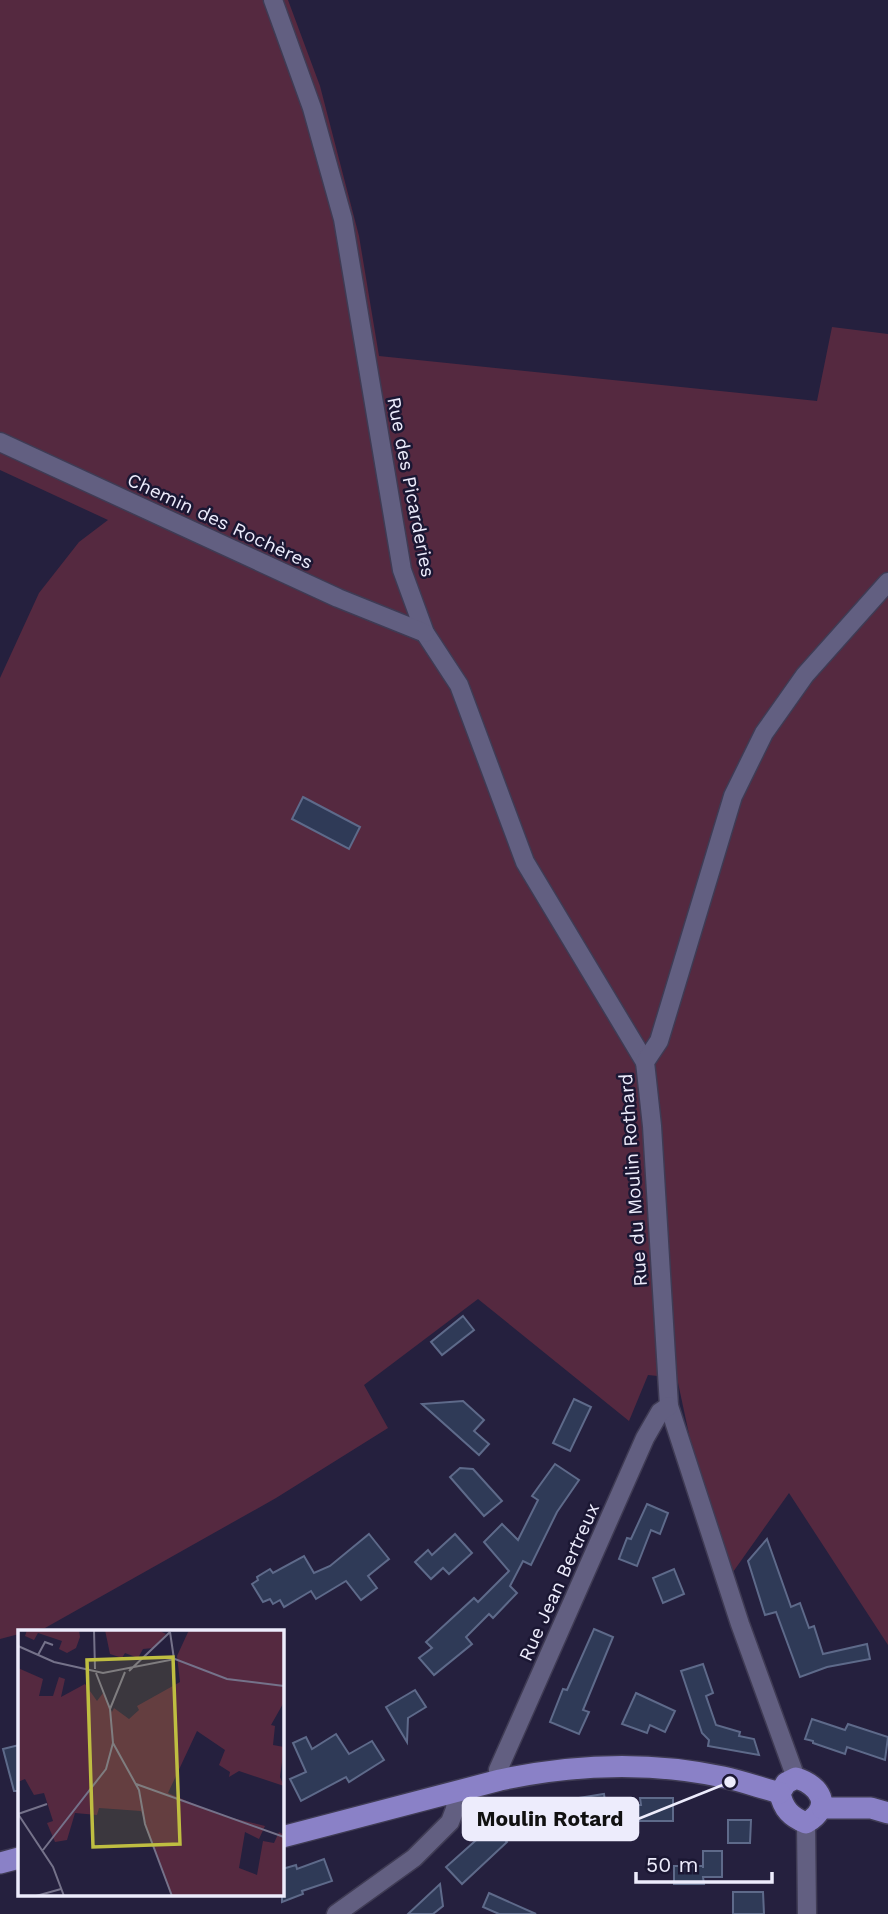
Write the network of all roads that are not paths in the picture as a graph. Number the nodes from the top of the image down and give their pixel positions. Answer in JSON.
{"nodes":[{"id":1,"x":274,"y":0,"type":"edge"},
{"id":2,"x":0,"y":442,"type":"edge"},
{"id":3,"x":888,"y":582,"type":"edge"},
{"id":4,"x":425,"y":633,"type":"junction"},
{"id":5,"x":645,"y":1062,"type":"junction"},
{"id":6,"x":668,"y":1406,"type":"junction"},
{"id":7,"x":796,"y":1778,"type":"junction"},
{"id":8,"x":500,"y":1780,"type":"junction"},
{"id":9,"x":456,"y":1793,"type":"junction"},
{"id":10,"x":780,"y":1793,"type":"junction"},
{"id":11,"x":822,"y":1808,"type":"junction"},
{"id":12,"x":888,"y":1813,"type":"edge"},
{"id":13,"x":806,"y":1823,"type":"junction"},
{"id":14,"x":284,"y":1836,"type":"edge"},
{"id":15,"x":18,"y":1858,"type":"edge"},
{"id":16,"x":0,"y":1863,"type":"edge"},
{"id":17,"x":0,"y":1878,"type":"edge"},
{"id":18,"x":336,"y":1914,"type":"edge"},
{"id":19,"x":807,"y":1914,"type":"edge"}],
"edges":[{"from":1,"to":4,"type":"street","name":"Rue des Picarderies"},
{"from":2,"to":4,"type":"street","name":"Chemin des Rochères"},
{"from":3,"to":5,"type":"street","name":"Rue du Moulin Rothard"},
{"from":4,"to":5,"type":"street","name":"Rue des Picarderies"},
{"from":5,"to":6,"type":"street","name":"Rue du Moulin Rothard"},
{"from":6,"to":7,"type":"street","name":"Rue du Moulin Rothard"},
{"from":6,"to":8,"type":"street","name":"Rue Jean Bertreux"},
{"from":7,"to":10,"type":"main road"},
{"from":7,"to":11,"type":"main road"},
{"from":8,"to":9,"type":"main road"},
{"from":8,"to":10,"type":"main road"},
{"from":9,"to":14,"type":"main road"},
{"from":9,"to":18,"type":"street"},
{"from":10,"to":13,"type":"main road"},
{"from":11,"to":12,"type":"main road"},
{"from":11,"to":13,"type":"main road"},
{"from":13,"to":19,"type":"street"},
{"from":15,"to":16,"type":"main road"},
{"from":16,"to":17,"type":"main road"}]}
